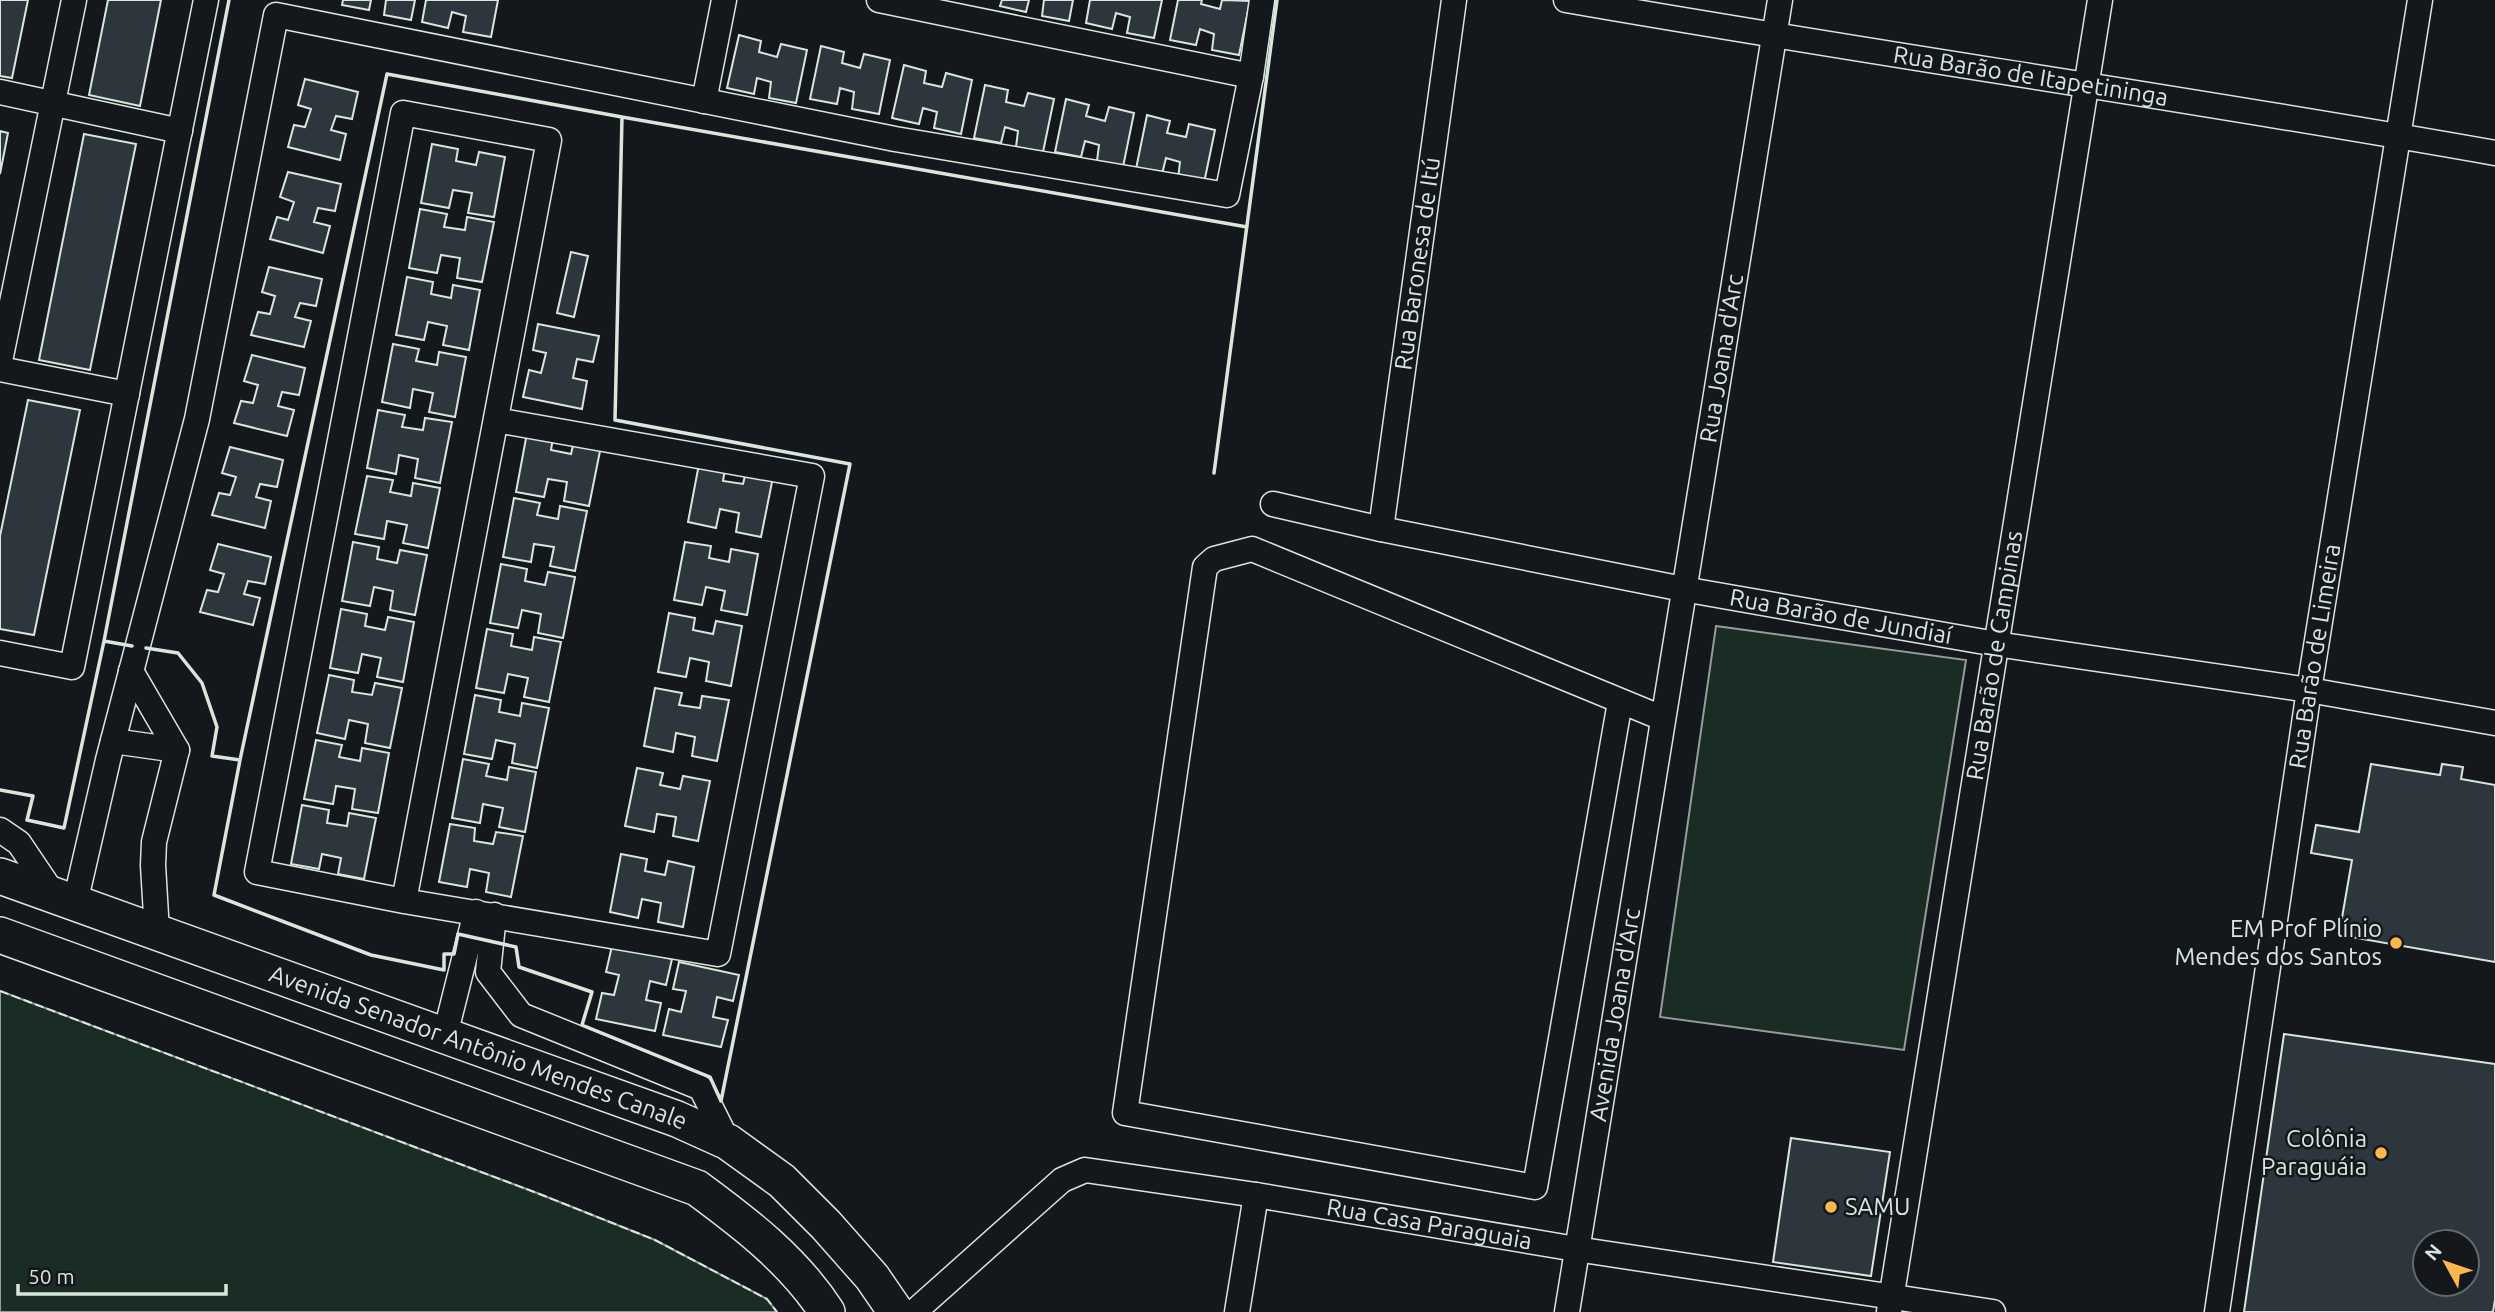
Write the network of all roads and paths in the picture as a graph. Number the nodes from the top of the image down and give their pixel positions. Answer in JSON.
{"nodes":[{"id":1,"x":74,"y":0,"type":"edge"},
{"id":2,"x":206,"y":0,"type":"edge"},
{"id":3,"x":724,"y":0,"type":"edge"},
{"id":4,"x":879,"y":0,"type":"edge"},
{"id":5,"x":1262,"y":0,"type":"edge"},
{"id":6,"x":1454,"y":0,"type":"edge"},
{"id":7,"x":1566,"y":0,"type":"edge"},
{"id":8,"x":1780,"y":0,"type":"edge"},
{"id":9,"x":2100,"y":0,"type":"edge"},
{"id":10,"x":2420,"y":0,"type":"edge"},
{"id":11,"x":1774,"y":37,"type":"junction"},
{"id":12,"x":1251,"y":76,"type":"junction"},
{"id":13,"x":2087,"y":83,"type":"junction"},
{"id":14,"x":0,"y":92,"type":"edge"},
{"id":15,"x":704,"y":101,"type":"junction"},
{"id":16,"x":52,"y":103,"type":"junction"},
{"id":17,"x":180,"y":131,"type":"junction"},
{"id":18,"x":2397,"y":135,"type":"junction"},
{"id":19,"x":2495,"y":153,"type":"edge"},
{"id":20,"x":0,"y":361,"type":"edge"},
{"id":21,"x":0,"y":369,"type":"edge"},
{"id":22,"x":127,"y":394,"type":"junction"},
{"id":23,"x":496,"y":420,"type":"junction"},
{"id":24,"x":1273,"y":503,"type":"dead end"},
{"id":25,"x":1381,"y":529,"type":"junction"},
{"id":26,"x":1683,"y":589,"type":"junction"},
{"id":27,"x":1996,"y":644,"type":"junction"},
{"id":28,"x":0,"y":653,"type":"edge"},
{"id":29,"x":131,"y":671,"type":"junction"},
{"id":30,"x":2309,"y":690,"type":"junction"},
{"id":31,"x":1620,"y":702,"type":"junction"},
{"id":32,"x":1662,"y":718,"type":"junction"},
{"id":33,"x":2495,"y":723,"type":"edge"},
{"id":34,"x":113,"y":741,"type":"junction"},
{"id":35,"x":177,"y":750,"type":"junction"},
{"id":36,"x":0,"y":830,"type":"edge"},
{"id":37,"x":0,"y":876,"type":"edge"},
{"id":38,"x":64,"y":899,"type":"junction"},
{"id":39,"x":404,"y":901,"type":"junction"},
{"id":40,"x":485,"y":914,"type":"junction"},
{"id":41,"x":157,"y":932,"type":"junction"},
{"id":42,"x":0,"y":935,"type":"edge"},
{"id":43,"x":350,"y":1002,"type":"junction"},
{"id":44,"x":445,"y":1035,"type":"junction"},
{"id":45,"x":331,"y":1055,"type":"junction"},
{"id":46,"x":728,"y":1142,"type":"junction"},
{"id":47,"x":1256,"y":1195,"type":"junction"},
{"id":48,"x":1576,"y":1249,"type":"junction"},
{"id":49,"x":1890,"y":1304,"type":"edge"},
{"id":50,"x":827,"y":1312,"type":"edge"},
{"id":51,"x":895,"y":1312,"type":"edge"},
{"id":52,"x":914,"y":1312,"type":"edge"},
{"id":53,"x":1237,"y":1312,"type":"edge"},
{"id":54,"x":1567,"y":1312,"type":"edge"},
{"id":55,"x":1993,"y":1312,"type":"edge"},
{"id":56,"x":2217,"y":1312,"type":"edge"}],
"edges":[{"from":1,"to":16,"type":"street"},
{"from":2,"to":17,"type":"street"},
{"from":3,"to":15,"type":"street"},
{"from":4,"to":12,"type":"street"},
{"from":5,"to":12,"type":"street"},
{"from":6,"to":25,"type":"street","name":"Rua Baronesa de Itú"},
{"from":7,"to":11,"type":"street","name":"Rua Barão de Itapetininga"},
{"from":8,"to":11,"type":"street","name":"Rua Joana d'Arc"},
{"from":9,"to":13,"type":"street","name":"Rua Barão de Campinas"},
{"from":10,"to":18,"type":"street","name":"Rua Barão de Limeira"},
{"from":11,"to":13,"type":"street","name":"Rua Barão de Itapetininga"},
{"from":11,"to":26,"type":"street","name":"Rua Joana d'Arc"},
{"from":12,"to":15,"type":"street"},
{"from":13,"to":18,"type":"street","name":"Rua Barão de Itapetininga"},
{"from":13,"to":27,"type":"street","name":"Rua Barão de Campinas"},
{"from":14,"to":16,"type":"street"},
{"from":15,"to":29,"type":"street"},
{"from":16,"to":17,"type":"street"},
{"from":16,"to":20,"type":"street"},
{"from":17,"to":22,"type":"street"},
{"from":18,"to":19,"type":"street","name":"Rua Barão de Itapetininga"},
{"from":18,"to":30,"type":"street","name":"Rua Barão de Limeira"},
{"from":21,"to":22,"type":"street"},
{"from":22,"to":28,"type":"street"},
{"from":23,"to":39,"type":"street"},
{"from":23,"to":39,"type":"street"},
{"from":23,"to":40,"type":"street"},
{"from":24,"to":25,"type":"street","name":"Rua Barão de Jundiaí"},
{"from":25,"to":26,"type":"street","name":"Rua Barão de Jundiaí"},
{"from":26,"to":27,"type":"street","name":"Rua Barão de Jundiaí"},
{"from":26,"to":32,"type":"street","name":"Rua Joana d'Arc"},
{"from":27,"to":30,"type":"street","name":"Rua Barão de Jundiaí"},
{"from":27,"to":49,"type":"street","name":"Rua Barão de Campinas"},
{"from":29,"to":34,"type":"street"},
{"from":29,"to":35,"type":"street"},
{"from":30,"to":33,"type":"street","name":"Rua Barão de Jundiaí"},
{"from":30,"to":56,"type":"street","name":"Rua Barão de Limeira"},
{"from":31,"to":31,"type":"street"},
{"from":31,"to":32,"type":"street"},
{"from":32,"to":48,"type":"street","name":"Avenida Joana d'Arc"},
{"from":34,"to":35,"type":"street"},
{"from":34,"to":38,"type":"street"},
{"from":35,"to":41,"type":"street"},
{"from":36,"to":38,"type":"street"},
{"from":37,"to":38,"type":"main road","name":"Avenida Senador Antônio Mendes Canale"},
{"from":38,"to":41,"type":"main road","name":"Avenida Senador Antônio Mendes Canale"},
{"from":39,"to":40,"type":"street"},
{"from":40,"to":44,"type":"street"},
{"from":40,"to":46,"type":"street"},
{"from":41,"to":43,"type":"main road","name":"Avenida Senador Antônio Mendes Canale"},
{"from":42,"to":45,"type":"main road"},
{"from":43,"to":44,"type":"main road","name":"Avenida Senador Antônio Mendes Canale"},
{"from":43,"to":45,"type":"main road"},
{"from":44,"to":46,"type":"main road","name":"Avenida Senador Antônio Mendes Canale"},
{"from":45,"to":50,"type":"main road"},
{"from":46,"to":51,"type":"main road","name":"Avenida Senador Antônio Mendes Canale"},
{"from":47,"to":48,"type":"street","name":"Rua Casa Paraguaia"},
{"from":47,"to":52,"type":"street","name":"Rua Casa Paraguaia"},
{"from":47,"to":53,"type":"street"},
{"from":48,"to":49,"type":"street","name":"Rua Casa Paraguaia"},
{"from":48,"to":54,"type":"street","name":"Avenida Joana d'Arc"},
{"from":49,"to":55,"type":"street","name":"Rua Casa Paraguaia"}]}
